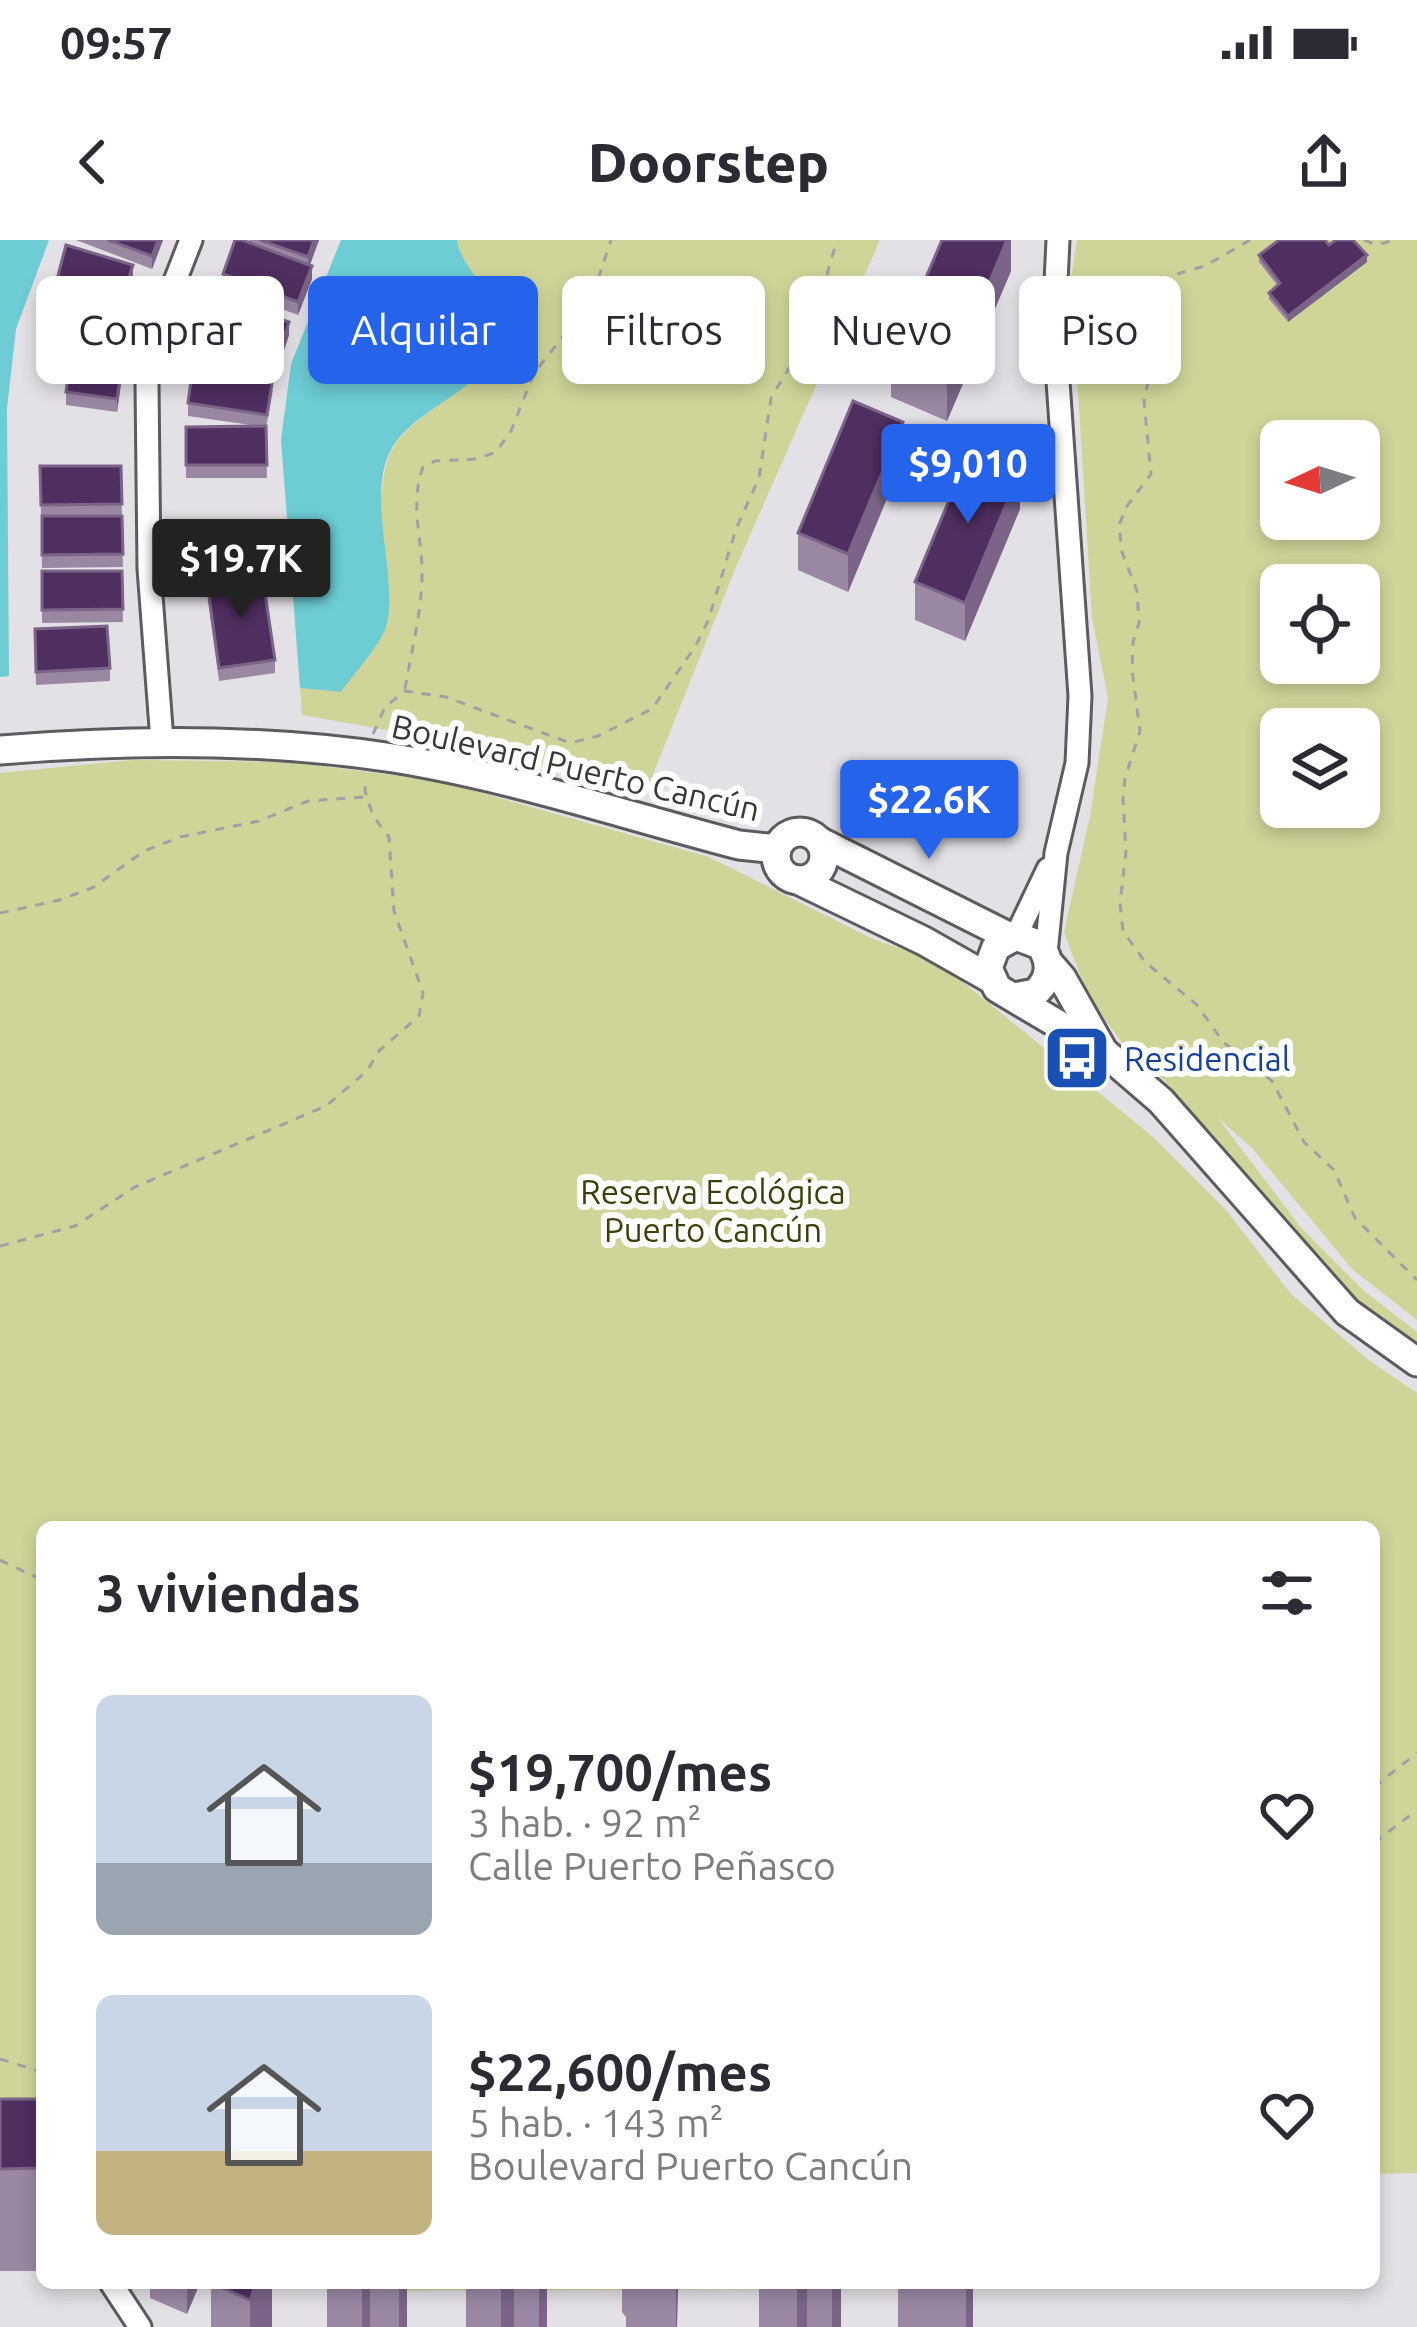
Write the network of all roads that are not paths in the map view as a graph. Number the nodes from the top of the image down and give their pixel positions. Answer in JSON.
{"nodes":[{"id":1,"x":191,"y":240,"type":"edge"},
{"id":2,"x":1058,"y":240,"type":"edge"},
{"id":3,"x":162,"y":741,"type":"junction"},
{"id":4,"x":0,"y":750,"type":"edge"},
{"id":5,"x":818,"y":841,"type":"junction"},
{"id":6,"x":777,"y":849,"type":"junction"},
{"id":7,"x":1056,"y":853,"type":"junction"},
{"id":8,"x":798,"y":880,"type":"junction"},
{"id":9,"x":943,"y":904,"type":"junction"},
{"id":10,"x":1014,"y":937,"type":"junction"},
{"id":11,"x":924,"y":941,"type":"junction"},
{"id":12,"x":1047,"y":958,"type":"junction"},
{"id":13,"x":991,"y":979,"type":"junction"},
{"id":14,"x":1014,"y":997,"type":"junction"},
{"id":15,"x":1103,"y":1051,"type":"junction"},
{"id":16,"x":1417,"y":1363,"type":"edge"},
{"id":17,"x":115,"y":2289,"type":"edge"},
{"id":18,"x":140,"y":2327,"type":"edge"}],
"edges":[{"from":1,"to":3,"type":"street"},
{"from":2,"to":7,"type":"street"},
{"from":3,"to":4,"type":"street","name":"Boulevard Puerto Cancún"},
{"from":3,"to":6,"type":"street","name":"Boulevard Puerto Cancún"},
{"from":5,"to":6,"type":"street"},
{"from":5,"to":8,"type":"street"},
{"from":5,"to":9,"type":"street"},
{"from":6,"to":8,"type":"street"},
{"from":7,"to":10,"type":"street"},
{"from":7,"to":12,"type":"street"},
{"from":8,"to":11,"type":"street"},
{"from":9,"to":10,"type":"street"},
{"from":9,"to":11,"type":"street"},
{"from":10,"to":12,"type":"street"},
{"from":10,"to":13,"type":"street"},
{"from":11,"to":13,"type":"street"},
{"from":12,"to":14,"type":"street"},
{"from":12,"to":15,"type":"street"},
{"from":13,"to":14,"type":"street"},
{"from":14,"to":15,"type":"street"},
{"from":15,"to":16,"type":"street"},
{"from":17,"to":18,"type":"street"}]}
